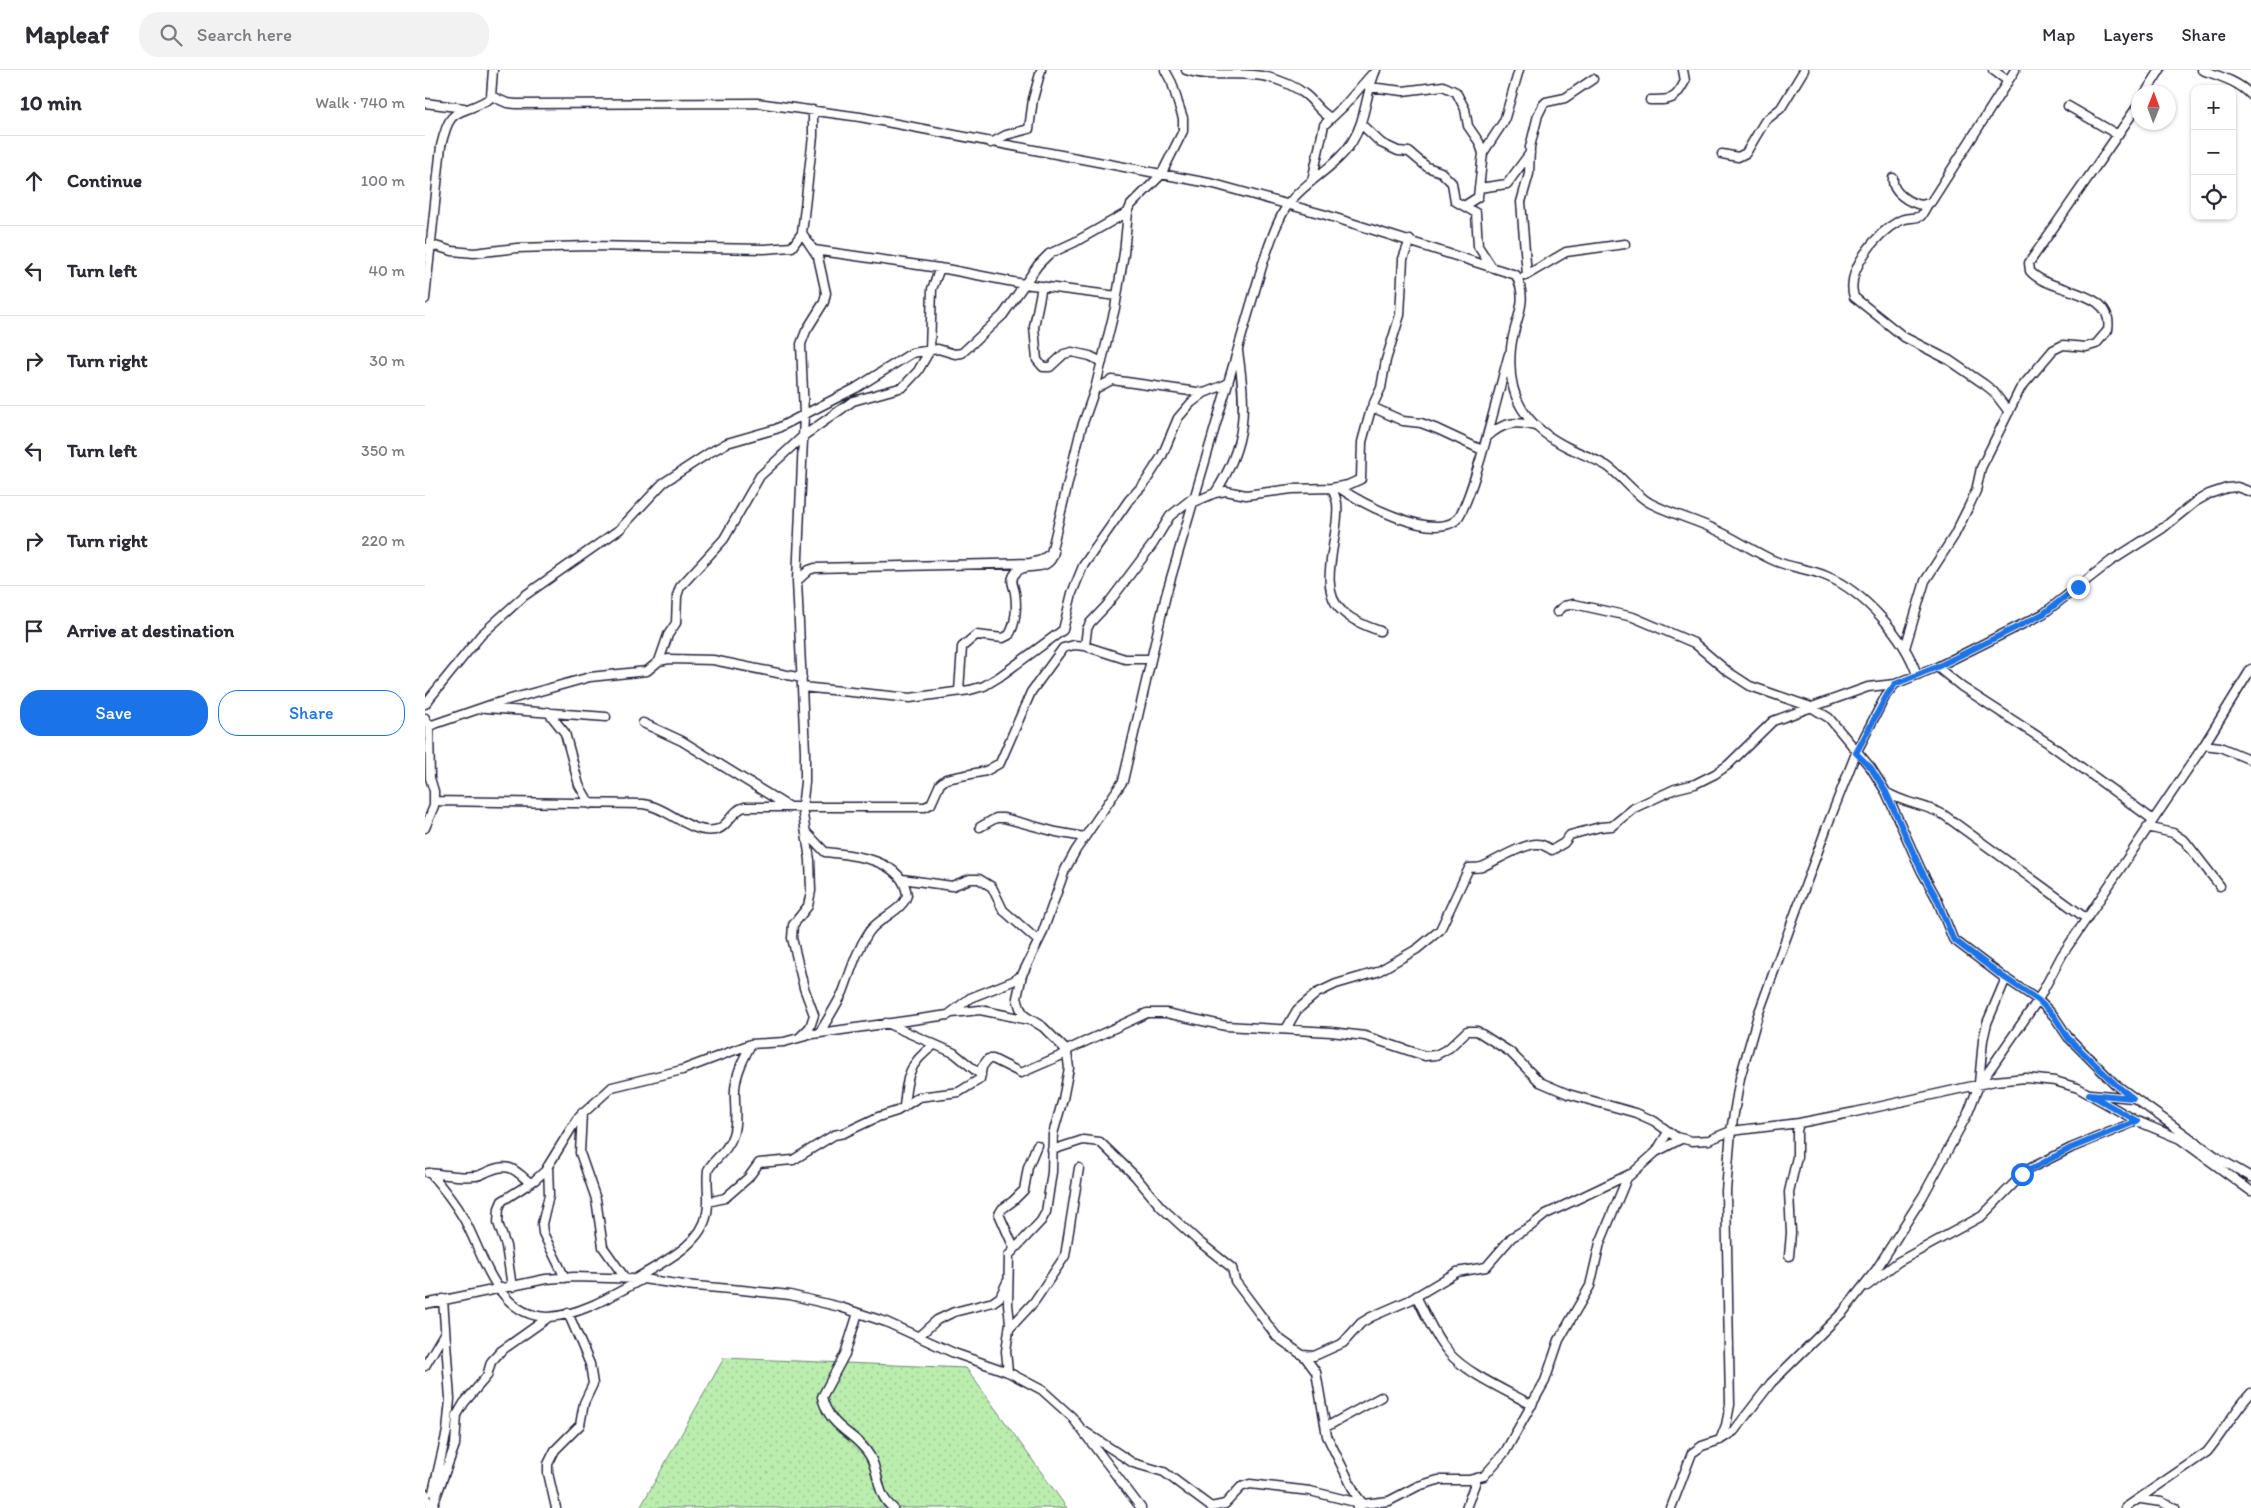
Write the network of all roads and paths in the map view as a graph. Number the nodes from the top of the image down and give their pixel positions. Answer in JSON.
{"nodes":[{"id":1,"x":493,"y":70,"type":"edge"},
{"id":2,"x":1041,"y":70,"type":"edge"},
{"id":3,"x":1165,"y":70,"type":"edge"},
{"id":4,"x":1186,"y":70,"type":"edge"},
{"id":5,"x":1375,"y":70,"type":"edge"},
{"id":6,"x":1519,"y":70,"type":"edge"},
{"id":7,"x":1683,"y":70,"type":"edge"},
{"id":8,"x":1804,"y":70,"type":"edge"},
{"id":9,"x":1993,"y":70,"type":"edge"},
{"id":10,"x":2015,"y":70,"type":"edge"},
{"id":11,"x":2160,"y":70,"type":"edge"},
{"id":12,"x":2202,"y":70,"type":"edge"},
{"id":13,"x":1248,"y":72,"type":"edge"},
{"id":14,"x":1593,"y":79,"type":"dead end"},
{"id":15,"x":2008,"y":81,"type":"junction"},
{"id":16,"x":2150,"y":85,"type":"edge"},
{"id":17,"x":1369,"y":87,"type":"junction"},
{"id":18,"x":2251,"y":94,"type":"edge"},
{"id":19,"x":491,"y":96,"type":"junction"},
{"id":20,"x":1650,"y":100,"type":"dead end"},
{"id":21,"x":425,"y":103,"type":"edge"},
{"id":22,"x":2068,"y":106,"type":"dead end"},
{"id":23,"x":464,"y":108,"type":"junction"},
{"id":24,"x":813,"y":110,"type":"junction"},
{"id":25,"x":2131,"y":116,"type":"edge"},
{"id":26,"x":1331,"y":118,"type":"junction"},
{"id":27,"x":1362,"y":125,"type":"junction"},
{"id":28,"x":2118,"y":135,"type":"junction"},
{"id":29,"x":991,"y":143,"type":"junction"},
{"id":30,"x":1483,"y":153,"type":"junction"},
{"id":31,"x":1530,"y":153,"type":"junction"},
{"id":32,"x":1722,"y":154,"type":"dead end"},
{"id":33,"x":1161,"y":175,"type":"junction"},
{"id":34,"x":1893,"y":178,"type":"dead end"},
{"id":35,"x":1312,"y":181,"type":"junction"},
{"id":36,"x":1479,"y":188,"type":"junction"},
{"id":37,"x":1289,"y":204,"type":"junction"},
{"id":38,"x":1928,"y":204,"type":"junction"},
{"id":39,"x":1463,"y":206,"type":"junction"},
{"id":40,"x":1128,"y":212,"type":"junction"},
{"id":41,"x":802,"y":233,"type":"junction"},
{"id":42,"x":1410,"y":240,"type":"junction"},
{"id":43,"x":1625,"y":244,"type":"dead end"},
{"id":44,"x":429,"y":247,"type":"edge"},
{"id":45,"x":814,"y":250,"type":"junction"},
{"id":46,"x":1492,"y":267,"type":"junction"},
{"id":47,"x":940,"y":268,"type":"junction"},
{"id":48,"x":1527,"y":275,"type":"junction"},
{"id":49,"x":1519,"y":280,"type":"junction"},
{"id":50,"x":1024,"y":284,"type":"junction"},
{"id":51,"x":1042,"y":286,"type":"junction"},
{"id":52,"x":1117,"y":296,"type":"junction"},
{"id":53,"x":425,"y":299,"type":"edge"},
{"id":54,"x":1237,"y":346,"type":"junction"},
{"id":55,"x":930,"y":350,"type":"junction"},
{"id":56,"x":1511,"y":350,"type":"junction"},
{"id":57,"x":1102,"y":362,"type":"junction"},
{"id":58,"x":1227,"y":384,"type":"junction"},
{"id":59,"x":1095,"y":390,"type":"junction"},
{"id":60,"x":1204,"y":393,"type":"junction"},
{"id":61,"x":1372,"y":407,"type":"junction"},
{"id":62,"x":2009,"y":412,"type":"junction"},
{"id":63,"x":803,"y":415,"type":"junction"},
{"id":64,"x":1536,"y":426,"type":"junction"},
{"id":65,"x":802,"y":437,"type":"junction"},
{"id":66,"x":1486,"y":439,"type":"junction"},
{"id":67,"x":1483,"y":450,"type":"junction"},
{"id":68,"x":1335,"y":488,"type":"junction"},
{"id":69,"x":2251,"y":492,"type":"edge"},
{"id":70,"x":1215,"y":493,"type":"junction"},
{"id":71,"x":1193,"y":500,"type":"junction"},
{"id":72,"x":1055,"y":545,"type":"junction"},
{"id":73,"x":797,"y":582,"type":"junction"},
{"id":74,"x":1557,"y":612,"type":"dead end"},
{"id":75,"x":1380,"y":631,"type":"dead end"},
{"id":76,"x":1085,"y":646,"type":"junction"},
{"id":77,"x":1905,"y":648,"type":"junction"},
{"id":78,"x":1150,"y":659,"type":"junction"},
{"id":79,"x":659,"y":661,"type":"junction"},
{"id":80,"x":1937,"y":667,"type":"junction"},
{"id":81,"x":2251,"y":669,"type":"edge"},
{"id":82,"x":1917,"y":675,"type":"junction"},
{"id":83,"x":802,"y":678,"type":"junction"},
{"id":84,"x":1895,"y":684,"type":"junction"},
{"id":85,"x":802,"y":687,"type":"junction"},
{"id":86,"x":959,"y":691,"type":"junction"},
{"id":87,"x":425,"y":704,"type":"edge"},
{"id":88,"x":1811,"y":707,"type":"junction"},
{"id":89,"x":481,"y":708,"type":"junction"},
{"id":90,"x":548,"y":712,"type":"junction"},
{"id":91,"x":605,"y":717,"type":"dead end"},
{"id":92,"x":427,"y":722,"type":"edge"},
{"id":93,"x":643,"y":723,"type":"dead end"},
{"id":94,"x":2204,"y":745,"type":"junction"},
{"id":95,"x":1856,"y":753,"type":"junction"},
{"id":96,"x":2251,"y":760,"type":"edge"},
{"id":97,"x":1886,"y":792,"type":"junction"},
{"id":98,"x":435,"y":801,"type":"junction"},
{"id":99,"x":590,"y":804,"type":"junction"},
{"id":100,"x":791,"y":808,"type":"junction"},
{"id":101,"x":802,"y":808,"type":"junction"},
{"id":102,"x":2152,"y":819,"type":"junction"},
{"id":103,"x":2147,"y":827,"type":"junction"},
{"id":104,"x":425,"y":828,"type":"edge"},
{"id":105,"x":979,"y":828,"type":"dead end"},
{"id":106,"x":806,"y":831,"type":"junction"},
{"id":107,"x":1084,"y":837,"type":"junction"},
{"id":108,"x":902,"y":879,"type":"junction"},
{"id":109,"x":2220,"y":886,"type":"dead end"},
{"id":110,"x":2087,"y":919,"type":"junction"},
{"id":111,"x":1037,"y":940,"type":"junction"},
{"id":112,"x":1022,"y":975,"type":"junction"},
{"id":113,"x":2006,"y":978,"type":"junction"},
{"id":114,"x":2038,"y":1000,"type":"junction"},
{"id":115,"x":953,"y":1013,"type":"junction"},
{"id":116,"x":1033,"y":1021,"type":"junction"},
{"id":117,"x":886,"y":1022,"type":"junction"},
{"id":118,"x":1286,"y":1029,"type":"junction"},
{"id":119,"x":820,"y":1032,"type":"junction"},
{"id":120,"x":800,"y":1037,"type":"junction"},
{"id":121,"x":751,"y":1044,"type":"junction"},
{"id":122,"x":934,"y":1045,"type":"junction"},
{"id":123,"x":1066,"y":1052,"type":"junction"},
{"id":124,"x":981,"y":1075,"type":"junction"},
{"id":125,"x":1979,"y":1085,"type":"junction"},
{"id":126,"x":2089,"y":1094,"type":"junction"},
{"id":127,"x":2133,"y":1098,"type":"junction"},
{"id":128,"x":905,"y":1107,"type":"junction"},
{"id":129,"x":582,"y":1113,"type":"junction"},
{"id":130,"x":2137,"y":1121,"type":"junction"},
{"id":131,"x":1799,"y":1123,"type":"junction"},
{"id":132,"x":1668,"y":1132,"type":"junction"},
{"id":133,"x":1731,"y":1132,"type":"junction"},
{"id":134,"x":1681,"y":1139,"type":"junction"},
{"id":135,"x":1037,"y":1145,"type":"dead end"},
{"id":136,"x":1052,"y":1150,"type":"junction"},
{"id":137,"x":1656,"y":1152,"type":"junction"},
{"id":138,"x":548,"y":1166,"type":"junction"},
{"id":139,"x":1079,"y":1168,"type":"dead end"},
{"id":140,"x":427,"y":1173,"type":"edge"},
{"id":141,"x":1630,"y":1174,"type":"junction"},
{"id":142,"x":2251,"y":1177,"type":"edge"},
{"id":143,"x":530,"y":1183,"type":"junction"},
{"id":144,"x":2251,"y":1191,"type":"edge"},
{"id":145,"x":709,"y":1202,"type":"junction"},
{"id":146,"x":1014,"y":1248,"type":"junction"},
{"id":147,"x":1789,"y":1256,"type":"dead end"},
{"id":148,"x":565,"y":1278,"type":"junction"},
{"id":149,"x":625,"y":1278,"type":"junction"},
{"id":150,"x":639,"y":1279,"type":"junction"},
{"id":151,"x":1008,"y":1280,"type":"junction"},
{"id":152,"x":512,"y":1288,"type":"junction"},
{"id":153,"x":499,"y":1290,"type":"junction"},
{"id":154,"x":1858,"y":1293,"type":"junction"},
{"id":155,"x":1416,"y":1296,"type":"junction"},
{"id":156,"x":443,"y":1299,"type":"junction"},
{"id":157,"x":425,"y":1304,"type":"edge"},
{"id":158,"x":568,"y":1313,"type":"junction"},
{"id":159,"x":858,"y":1313,"type":"junction"},
{"id":160,"x":549,"y":1316,"type":"junction"},
{"id":161,"x":1009,"y":1329,"type":"junction"},
{"id":162,"x":445,"y":1332,"type":"junction"},
{"id":163,"x":919,"y":1336,"type":"junction"},
{"id":164,"x":1301,"y":1354,"type":"junction"},
{"id":165,"x":425,"y":1366,"type":"edge"},
{"id":166,"x":1008,"y":1372,"type":"junction"},
{"id":167,"x":2251,"y":1393,"type":"edge"},
{"id":168,"x":1381,"y":1398,"type":"dead end"},
{"id":169,"x":1532,"y":1405,"type":"junction"},
{"id":170,"x":1325,"y":1427,"type":"junction"},
{"id":171,"x":1083,"y":1430,"type":"junction"},
{"id":172,"x":1720,"y":1440,"type":"junction"},
{"id":173,"x":1477,"y":1478,"type":"junction"},
{"id":174,"x":425,"y":1493,"type":"edge"},
{"id":175,"x":2141,"y":1499,"type":"junction"},
{"id":176,"x":1360,"y":1506,"type":"edge"},
{"id":177,"x":431,"y":1508,"type":"edge"},
{"id":178,"x":556,"y":1508,"type":"edge"},
{"id":179,"x":893,"y":1508,"type":"edge"},
{"id":180,"x":1141,"y":1508,"type":"edge"},
{"id":181,"x":1466,"y":1508,"type":"edge"},
{"id":182,"x":1671,"y":1508,"type":"edge"},
{"id":183,"x":2125,"y":1508,"type":"edge"},
{"id":184,"x":2175,"y":1508,"type":"edge"}],
"edges":[{"from":1,"to":19,"type":"street"},
{"from":2,"to":29,"type":"street"},
{"from":3,"to":33,"type":"street"},
{"from":4,"to":13,"type":"street"},
{"from":5,"to":17,"type":"street"},
{"from":5,"to":26,"type":"street"},
{"from":6,"to":30,"type":"street"},
{"from":7,"to":20,"type":"street"},
{"from":8,"to":32,"type":"street"},
{"from":9,"to":15,"type":"street"},
{"from":10,"to":15,"type":"street"},
{"from":11,"to":16,"type":"street"},
{"from":12,"to":18,"type":"street"},
{"from":13,"to":26,"type":"street"},
{"from":14,"to":31,"type":"street"},
{"from":15,"to":38,"type":"street"},
{"from":17,"to":27,"type":"street"},
{"from":17,"to":30,"type":"street"},
{"from":19,"to":23,"type":"street"},
{"from":19,"to":24,"type":"street"},
{"from":21,"to":23,"type":"street"},
{"from":22,"to":28,"type":"street"},
{"from":23,"to":44,"type":"street"},
{"from":24,"to":29,"type":"street"},
{"from":24,"to":41,"type":"street"},
{"from":25,"to":28,"type":"street"},
{"from":26,"to":35,"type":"street"},
{"from":27,"to":35,"type":"street"},
{"from":27,"to":39,"type":"street"},
{"from":28,"to":62,"type":"street"},
{"from":29,"to":33,"type":"street"},
{"from":30,"to":36,"type":"street"},
{"from":31,"to":36,"type":"street"},
{"from":31,"to":48,"type":"street"},
{"from":33,"to":37,"type":"street"},
{"from":33,"to":40,"type":"street"},
{"from":34,"to":38,"type":"street"},
{"from":35,"to":37,"type":"street"},
{"from":36,"to":39,"type":"street"},
{"from":37,"to":42,"type":"street"},
{"from":37,"to":54,"type":"street"},
{"from":38,"to":62,"type":"street"},
{"from":39,"to":46,"type":"street"},
{"from":40,"to":50,"type":"street"},
{"from":40,"to":52,"type":"street"},
{"from":41,"to":44,"type":"street"},
{"from":41,"to":45,"type":"street"},
{"from":42,"to":46,"type":"street"},
{"from":42,"to":61,"type":"street"},
{"from":43,"to":48,"type":"street"},
{"from":44,"to":53,"type":"street"},
{"from":45,"to":47,"type":"street"},
{"from":45,"to":63,"type":"street"},
{"from":46,"to":49,"type":"street"},
{"from":47,"to":50,"type":"street"},
{"from":47,"to":55,"type":"street"},
{"from":48,"to":49,"type":"street"},
{"from":49,"to":56,"type":"street"},
{"from":50,"to":51,"type":"street"},
{"from":50,"to":55,"type":"street"},
{"from":51,"to":52,"type":"street"},
{"from":51,"to":57,"type":"street"},
{"from":52,"to":57,"type":"street"},
{"from":54,"to":58,"type":"street"},
{"from":54,"to":70,"type":"street"},
{"from":55,"to":63,"type":"street"},
{"from":55,"to":65,"type":"street"},
{"from":56,"to":64,"type":"street"},
{"from":56,"to":66,"type":"street"},
{"from":57,"to":59,"type":"street"},
{"from":58,"to":60,"type":"street"},
{"from":58,"to":71,"type":"street"},
{"from":59,"to":60,"type":"street"},
{"from":59,"to":72,"type":"street"},
{"from":60,"to":86,"type":"street"},
{"from":61,"to":67,"type":"street"},
{"from":61,"to":68,"type":"street"},
{"from":62,"to":77,"type":"street"},
{"from":63,"to":65,"type":"street"},
{"from":63,"to":87,"type":"street"},
{"from":64,"to":66,"type":"street"},
{"from":64,"to":77,"type":"street"},
{"from":65,"to":73,"type":"street"},
{"from":65,"to":79,"type":"street"},
{"from":66,"to":67,"type":"street"},
{"from":67,"to":68,"type":"street"},
{"from":68,"to":70,"type":"street"},
{"from":68,"to":75,"type":"street"},
{"from":69,"to":80,"type":"street"},
{"from":70,"to":71,"type":"street"},
{"from":71,"to":76,"type":"street"},
{"from":71,"to":78,"type":"street"},
{"from":72,"to":73,"type":"street"},
{"from":72,"to":86,"type":"street"},
{"from":73,"to":83,"type":"street"},
{"from":74,"to":88,"type":"street"},
{"from":76,"to":78,"type":"street"},
{"from":76,"to":101,"type":"street"},
{"from":77,"to":82,"type":"street"},
{"from":78,"to":107,"type":"street"},
{"from":79,"to":83,"type":"street"},
{"from":79,"to":89,"type":"street"},
{"from":80,"to":82,"type":"street"},
{"from":80,"to":102,"type":"street"},
{"from":81,"to":94,"type":"street"},
{"from":82,"to":84,"type":"street"},
{"from":83,"to":85,"type":"street"},
{"from":84,"to":88,"type":"street"},
{"from":84,"to":95,"type":"street"},
{"from":85,"to":86,"type":"street"},
{"from":85,"to":101,"type":"street"},
{"from":88,"to":95,"type":"street"},
{"from":88,"to":118,"type":"street"},
{"from":89,"to":90,"type":"street"},
{"from":89,"to":92,"type":"street"},
{"from":90,"to":91,"type":"street"},
{"from":90,"to":99,"type":"street"},
{"from":92,"to":98,"type":"street"},
{"from":93,"to":100,"type":"street"},
{"from":94,"to":96,"type":"street"},
{"from":94,"to":102,"type":"street"},
{"from":95,"to":97,"type":"street"},
{"from":95,"to":133,"type":"street"},
{"from":97,"to":110,"type":"street"},
{"from":97,"to":113,"type":"street"},
{"from":98,"to":99,"type":"street"},
{"from":98,"to":104,"type":"street"},
{"from":99,"to":100,"type":"street"},
{"from":100,"to":101,"type":"street"},
{"from":101,"to":106,"type":"street"},
{"from":102,"to":103,"type":"street"},
{"from":103,"to":109,"type":"street"},
{"from":103,"to":110,"type":"street"},
{"from":105,"to":107,"type":"street"},
{"from":106,"to":108,"type":"street"},
{"from":106,"to":120,"type":"street"},
{"from":107,"to":111,"type":"street"},
{"from":108,"to":111,"type":"street"},
{"from":108,"to":119,"type":"street"},
{"from":110,"to":114,"type":"street"},
{"from":111,"to":112,"type":"street"},
{"from":112,"to":115,"type":"street"},
{"from":112,"to":116,"type":"street"},
{"from":113,"to":114,"type":"street"},
{"from":113,"to":125,"type":"street"},
{"from":114,"to":125,"type":"street"},
{"from":114,"to":127,"type":"street"},
{"from":115,"to":116,"type":"street"},
{"from":115,"to":117,"type":"street"},
{"from":116,"to":123,"type":"street"},
{"from":117,"to":119,"type":"street"},
{"from":117,"to":122,"type":"street"},
{"from":118,"to":123,"type":"street"},
{"from":118,"to":132,"type":"street"},
{"from":119,"to":120,"type":"street"},
{"from":120,"to":121,"type":"street"},
{"from":121,"to":129,"type":"street"},
{"from":121,"to":145,"type":"street"},
{"from":122,"to":124,"type":"street"},
{"from":122,"to":128,"type":"street"},
{"from":123,"to":124,"type":"street"},
{"from":123,"to":136,"type":"street"},
{"from":124,"to":128,"type":"street"},
{"from":125,"to":126,"type":"street"},
{"from":125,"to":131,"type":"street"},
{"from":125,"to":154,"type":"street"},
{"from":126,"to":127,"type":"street"},
{"from":126,"to":130,"type":"street"},
{"from":127,"to":142,"type":"street"},
{"from":128,"to":145,"type":"street"},
{"from":129,"to":138,"type":"street"},
{"from":129,"to":149,"type":"street"},
{"from":130,"to":144,"type":"street"},
{"from":130,"to":154,"type":"street"},
{"from":131,"to":133,"type":"street"},
{"from":131,"to":147,"type":"street"},
{"from":132,"to":134,"type":"street"},
{"from":132,"to":137,"type":"street"},
{"from":133,"to":134,"type":"street"},
{"from":133,"to":172,"type":"street"},
{"from":134,"to":137,"type":"street"},
{"from":135,"to":146,"type":"street"},
{"from":136,"to":146,"type":"street"},
{"from":136,"to":164,"type":"street"},
{"from":137,"to":141,"type":"street"},
{"from":138,"to":143,"type":"street"},
{"from":138,"to":148,"type":"street"},
{"from":139,"to":161,"type":"street"},
{"from":140,"to":143,"type":"street"},
{"from":140,"to":153,"type":"street"},
{"from":141,"to":155,"type":"street"},
{"from":141,"to":169,"type":"street"},
{"from":143,"to":152,"type":"street"},
{"from":145,"to":150,"type":"street"},
{"from":146,"to":151,"type":"street"},
{"from":148,"to":149,"type":"street"},
{"from":148,"to":152,"type":"street"},
{"from":149,"to":150,"type":"street"},
{"from":150,"to":158,"type":"street"},
{"from":150,"to":159,"type":"street"},
{"from":151,"to":161,"type":"street"},
{"from":151,"to":163,"type":"street"},
{"from":152,"to":153,"type":"street"},
{"from":153,"to":156,"type":"street"},
{"from":153,"to":160,"type":"street"},
{"from":154,"to":172,"type":"street"},
{"from":155,"to":164,"type":"street"},
{"from":155,"to":169,"type":"street"},
{"from":156,"to":157,"type":"street"},
{"from":156,"to":162,"type":"street"},
{"from":158,"to":160,"type":"street"},
{"from":158,"to":178,"type":"street"},
{"from":159,"to":163,"type":"street"},
{"from":159,"to":179,"type":"street"},
{"from":160,"to":177,"type":"street"},
{"from":161,"to":166,"type":"street"},
{"from":162,"to":165,"type":"street"},
{"from":162,"to":177,"type":"street"},
{"from":163,"to":166,"type":"street"},
{"from":164,"to":170,"type":"street"},
{"from":166,"to":171,"type":"street"},
{"from":167,"to":175,"type":"street"},
{"from":168,"to":170,"type":"street"},
{"from":169,"to":173,"type":"street"},
{"from":170,"to":176,"type":"street"},
{"from":171,"to":176,"type":"street"},
{"from":171,"to":180,"type":"street"},
{"from":172,"to":182,"type":"street"},
{"from":173,"to":176,"type":"street"},
{"from":173,"to":181,"type":"street"},
{"from":174,"to":177,"type":"street"},
{"from":175,"to":183,"type":"street"},
{"from":175,"to":184,"type":"street"}]}
